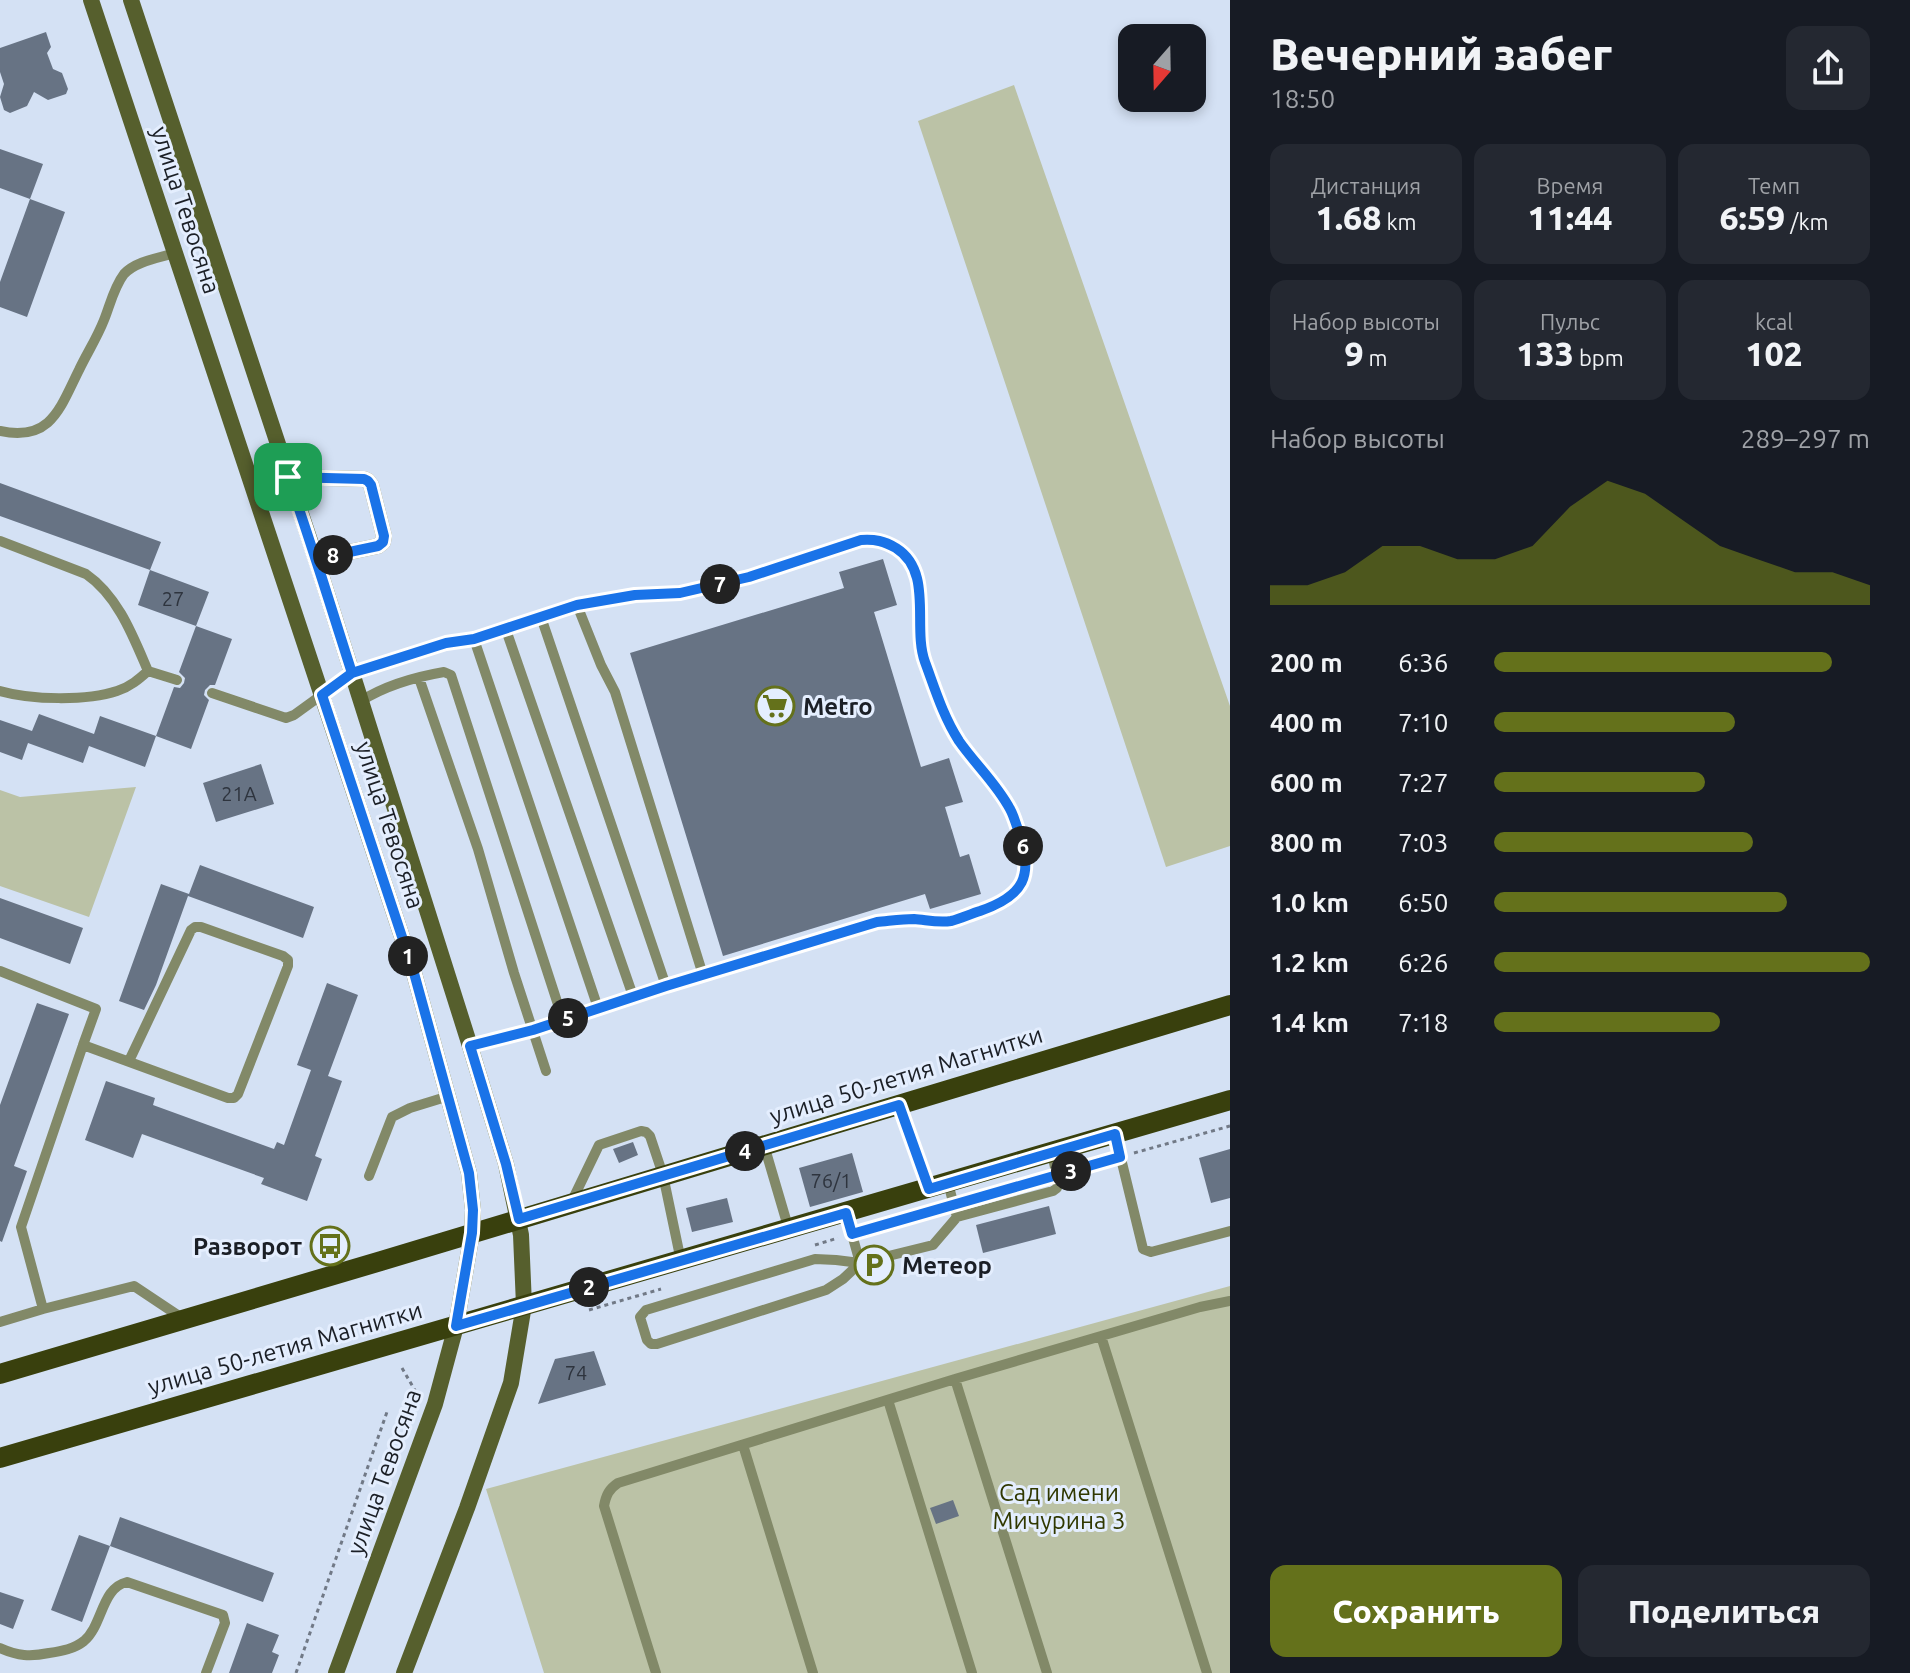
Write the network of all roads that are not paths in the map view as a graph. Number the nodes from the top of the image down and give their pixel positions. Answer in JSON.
{"nodes":[{"id":1,"x":91,"y":0,"type":"edge"},
{"id":2,"x":131,"y":0,"type":"edge"},
{"id":3,"x":175,"y":253,"type":"junction"},
{"id":4,"x":0,"y":431,"type":"edge"},
{"id":5,"x":288,"y":477,"type":"junction"},
{"id":6,"x":0,"y":541,"type":"edge"},
{"id":7,"x":316,"y":559,"type":"junction"},
{"id":8,"x":577,"y":605,"type":"junction"},
{"id":9,"x":541,"y":617,"type":"junction"},
{"id":10,"x":505,"y":627,"type":"junction"},
{"id":11,"x":474,"y":639,"type":"junction"},
{"id":12,"x":148,"y":671,"type":"junction"},
{"id":13,"x":352,"y":673,"type":"junction"},
{"id":14,"x":419,"y":678,"type":"junction"},
{"id":15,"x":177,"y":680,"type":"dead end"},
{"id":16,"x":0,"y":691,"type":"edge"},
{"id":17,"x":212,"y":693,"type":"dead end"},
{"id":18,"x":322,"y":695,"type":"junction"},
{"id":19,"x":361,"y":701,"type":"junction"},
{"id":20,"x":0,"y":971,"type":"edge"},
{"id":21,"x":703,"y":975,"type":"junction"},
{"id":22,"x":666,"y":986,"type":"junction"},
{"id":23,"x":633,"y":996,"type":"junction"},
{"id":24,"x":1230,"y":1005,"type":"edge"},
{"id":25,"x":598,"y":1008,"type":"junction"},
{"id":26,"x":563,"y":1020,"type":"junction"},
{"id":27,"x":533,"y":1030,"type":"junction"},
{"id":28,"x":83,"y":1045,"type":"junction"},
{"id":29,"x":470,"y":1046,"type":"junction"},
{"id":30,"x":129,"y":1061,"type":"junction"},
{"id":31,"x":546,"y":1071,"type":"dead end"},
{"id":32,"x":449,"y":1096,"type":"junction"},
{"id":33,"x":1230,"y":1100,"type":"edge"},
{"id":34,"x":899,"y":1105,"type":"junction"},
{"id":35,"x":1115,"y":1134,"type":"junction"},
{"id":36,"x":764,"y":1145,"type":"junction"},
{"id":37,"x":1052,"y":1153,"type":"junction"},
{"id":38,"x":663,"y":1175,"type":"junction"},
{"id":39,"x":369,"y":1176,"type":"dead end"},
{"id":40,"x":938,"y":1186,"type":"junction"},
{"id":41,"x":571,"y":1203,"type":"junction"},
{"id":42,"x":846,"y":1213,"type":"junction"},
{"id":43,"x":957,"y":1217,"type":"junction"},
{"id":44,"x":519,"y":1219,"type":"junction"},
{"id":45,"x":789,"y":1230,"type":"junction"},
{"id":46,"x":1230,"y":1231,"type":"edge"},
{"id":47,"x":472,"y":1233,"type":"junction"},
{"id":48,"x":681,"y":1261,"type":"junction"},
{"id":49,"x":860,"y":1263,"type":"junction"},
{"id":50,"x":1230,"y":1301,"type":"edge"},
{"id":51,"x":524,"y":1305,"type":"junction"},
{"id":52,"x":43,"y":1309,"type":"junction"},
{"id":53,"x":184,"y":1319,"type":"junction"},
{"id":54,"x":0,"y":1322,"type":"edge"},
{"id":55,"x":456,"y":1326,"type":"junction"},
{"id":56,"x":1101,"y":1336,"type":"junction"},
{"id":57,"x":0,"y":1374,"type":"edge"},
{"id":58,"x":955,"y":1379,"type":"junction"},
{"id":59,"x":888,"y":1400,"type":"junction"},
{"id":60,"x":743,"y":1445,"type":"junction"},
{"id":61,"x":0,"y":1458,"type":"edge"},
{"id":62,"x":0,"y":1648,"type":"edge"},
{"id":63,"x":206,"y":1673,"type":"edge"},
{"id":64,"x":336,"y":1673,"type":"edge"},
{"id":65,"x":404,"y":1673,"type":"edge"},
{"id":66,"x":656,"y":1673,"type":"edge"},
{"id":67,"x":813,"y":1673,"type":"edge"},
{"id":68,"x":972,"y":1673,"type":"edge"},
{"id":69,"x":1047,"y":1673,"type":"edge"},
{"id":70,"x":1207,"y":1673,"type":"edge"}],
"edges":[{"from":1,"to":3,"type":"street","name":"улица Тевосяна"},
{"from":2,"to":5,"type":"street","name":"улица Тевосяна"},
{"from":3,"to":4,"type":"lane"},
{"from":3,"to":18,"type":"street","name":"улица Тевосяна"},
{"from":5,"to":7,"type":"street","name":"улица Тевосяна"},
{"from":5,"to":7,"type":"street"},
{"from":6,"to":12,"type":"lane"},
{"from":7,"to":13,"type":"street","name":"улица Тевосяна"},
{"from":8,"to":9,"type":"lane"},
{"from":8,"to":21,"type":"lane"},
{"from":8,"to":21,"type":"lane"},
{"from":9,"to":10,"type":"lane"},
{"from":9,"to":22,"type":"lane"},
{"from":10,"to":11,"type":"lane"},
{"from":10,"to":23,"type":"lane"},
{"from":11,"to":13,"type":"lane"},
{"from":11,"to":25,"type":"lane"},
{"from":12,"to":15,"type":"lane"},
{"from":12,"to":16,"type":"lane"},
{"from":13,"to":18,"type":"lane"},
{"from":13,"to":19,"type":"street","name":"улица Тевосяна"},
{"from":14,"to":19,"type":"lane"},
{"from":14,"to":26,"type":"lane"},
{"from":14,"to":27,"type":"lane"},
{"from":17,"to":18,"type":"lane"},
{"from":18,"to":32,"type":"street","name":"улица Тевосяна"},
{"from":19,"to":29,"type":"street","name":"улица Тевосяна"},
{"from":20,"to":28,"type":"lane"},
{"from":21,"to":22,"type":"lane"},
{"from":22,"to":23,"type":"lane"},
{"from":23,"to":25,"type":"lane"},
{"from":24,"to":34,"type":"main road","name":"улица 50-летия Магнитки"},
{"from":25,"to":26,"type":"lane"},
{"from":26,"to":27,"type":"lane"},
{"from":27,"to":29,"type":"lane"},
{"from":27,"to":31,"type":"lane"},
{"from":28,"to":30,"type":"lane"},
{"from":28,"to":52,"type":"lane"},
{"from":29,"to":44,"type":"street","name":"улица Тевосяна"},
{"from":30,"to":30,"type":"lane"},
{"from":32,"to":39,"type":"lane"},
{"from":32,"to":47,"type":"street","name":"улица Тевосяна"},
{"from":33,"to":35,"type":"main road","name":"улица 50-летия Магнитки"},
{"from":34,"to":36,"type":"main road","name":"улица 50-летия Магнитки"},
{"from":34,"to":40,"type":"lane"},
{"from":35,"to":37,"type":"main road","name":"улица 50-летия Магнитки"},
{"from":35,"to":46,"type":"lane"},
{"from":36,"to":38,"type":"main road","name":"улица 50-летия Магнитки"},
{"from":36,"to":45,"type":"lane"},
{"from":37,"to":40,"type":"main road","name":"улица 50-летия Магнитки"},
{"from":37,"to":43,"type":"lane"},
{"from":38,"to":41,"type":"main road","name":"улица 50-летия Магнитки"},
{"from":38,"to":41,"type":"lane"},
{"from":38,"to":48,"type":"lane"},
{"from":40,"to":42,"type":"main road","name":"улица 50-летия Магнитки"},
{"from":40,"to":43,"type":"lane"},
{"from":41,"to":44,"type":"main road","name":"улица 50-летия Магнитки"},
{"from":42,"to":45,"type":"main road","name":"улица 50-летия Магнитки"},
{"from":42,"to":49,"type":"lane"},
{"from":43,"to":49,"type":"lane"},
{"from":44,"to":47,"type":"main road","name":"улица 50-летия Магнитки"},
{"from":44,"to":51,"type":"street","name":"улица Тевосяна"},
{"from":45,"to":48,"type":"main road","name":"улица 50-летия Магнитки"},
{"from":47,"to":53,"type":"main road","name":"улица 50-летия Магнитки"},
{"from":47,"to":55,"type":"street","name":"улица Тевосяна"},
{"from":48,"to":51,"type":"main road","name":"улица 50-летия Магнитки"},
{"from":49,"to":49,"type":"lane"},
{"from":50,"to":56,"type":"lane"},
{"from":51,"to":55,"type":"main road","name":"улица 50-летия Магнитки"},
{"from":51,"to":65,"type":"street","name":"улица Тевосяна"},
{"from":52,"to":53,"type":"lane"},
{"from":52,"to":54,"type":"lane"},
{"from":53,"to":57,"type":"main road","name":"улица 50-летия Магнитки"},
{"from":55,"to":61,"type":"main road","name":"улица 50-летия Магнитки"},
{"from":55,"to":64,"type":"street","name":"улица Тевосяна"},
{"from":56,"to":58,"type":"lane"},
{"from":56,"to":70,"type":"lane"},
{"from":58,"to":59,"type":"lane"},
{"from":58,"to":69,"type":"lane"},
{"from":59,"to":60,"type":"lane"},
{"from":59,"to":68,"type":"lane"},
{"from":60,"to":66,"type":"lane"},
{"from":60,"to":67,"type":"lane"},
{"from":62,"to":63,"type":"lane"}]}
